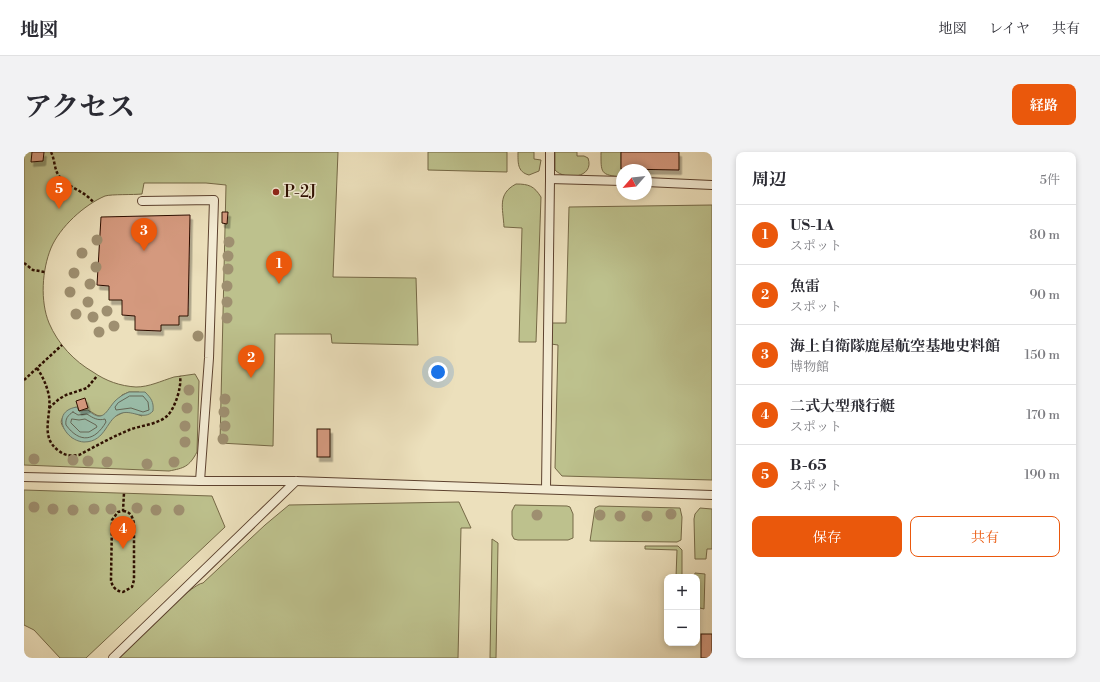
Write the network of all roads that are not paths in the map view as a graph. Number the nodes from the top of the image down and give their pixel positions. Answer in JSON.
{"nodes":[{"id":1,"x":550,"y":152,"type":"edge"},
{"id":2,"x":550,"y":179,"type":"junction"},
{"id":3,"x":616,"y":181,"type":"edge"},
{"id":4,"x":652,"y":182,"type":"edge"},
{"id":5,"x":712,"y":185,"type":"edge"},
{"id":6,"x":142,"y":201,"type":"dead end"},
{"id":7,"x":24,"y":477,"type":"edge"},
{"id":8,"x":200,"y":481,"type":"junction"},
{"id":9,"x":296,"y":481,"type":"junction"},
{"id":10,"x":546,"y":489,"type":"junction"},
{"id":11,"x":712,"y":495,"type":"edge"},
{"id":12,"x":113,"y":658,"type":"edge"}],
"edges":[{"from":1,"to":2,"type":"lane"},
{"from":2,"to":3,"type":"lane"},
{"from":2,"to":10,"type":"lane"},
{"from":4,"to":5,"type":"lane"},
{"from":6,"to":8,"type":"lane"},
{"from":7,"to":8,"type":"lane"},
{"from":8,"to":9,"type":"lane"},
{"from":9,"to":10,"type":"lane"},
{"from":9,"to":12,"type":"lane"},
{"from":10,"to":11,"type":"lane"}]}
